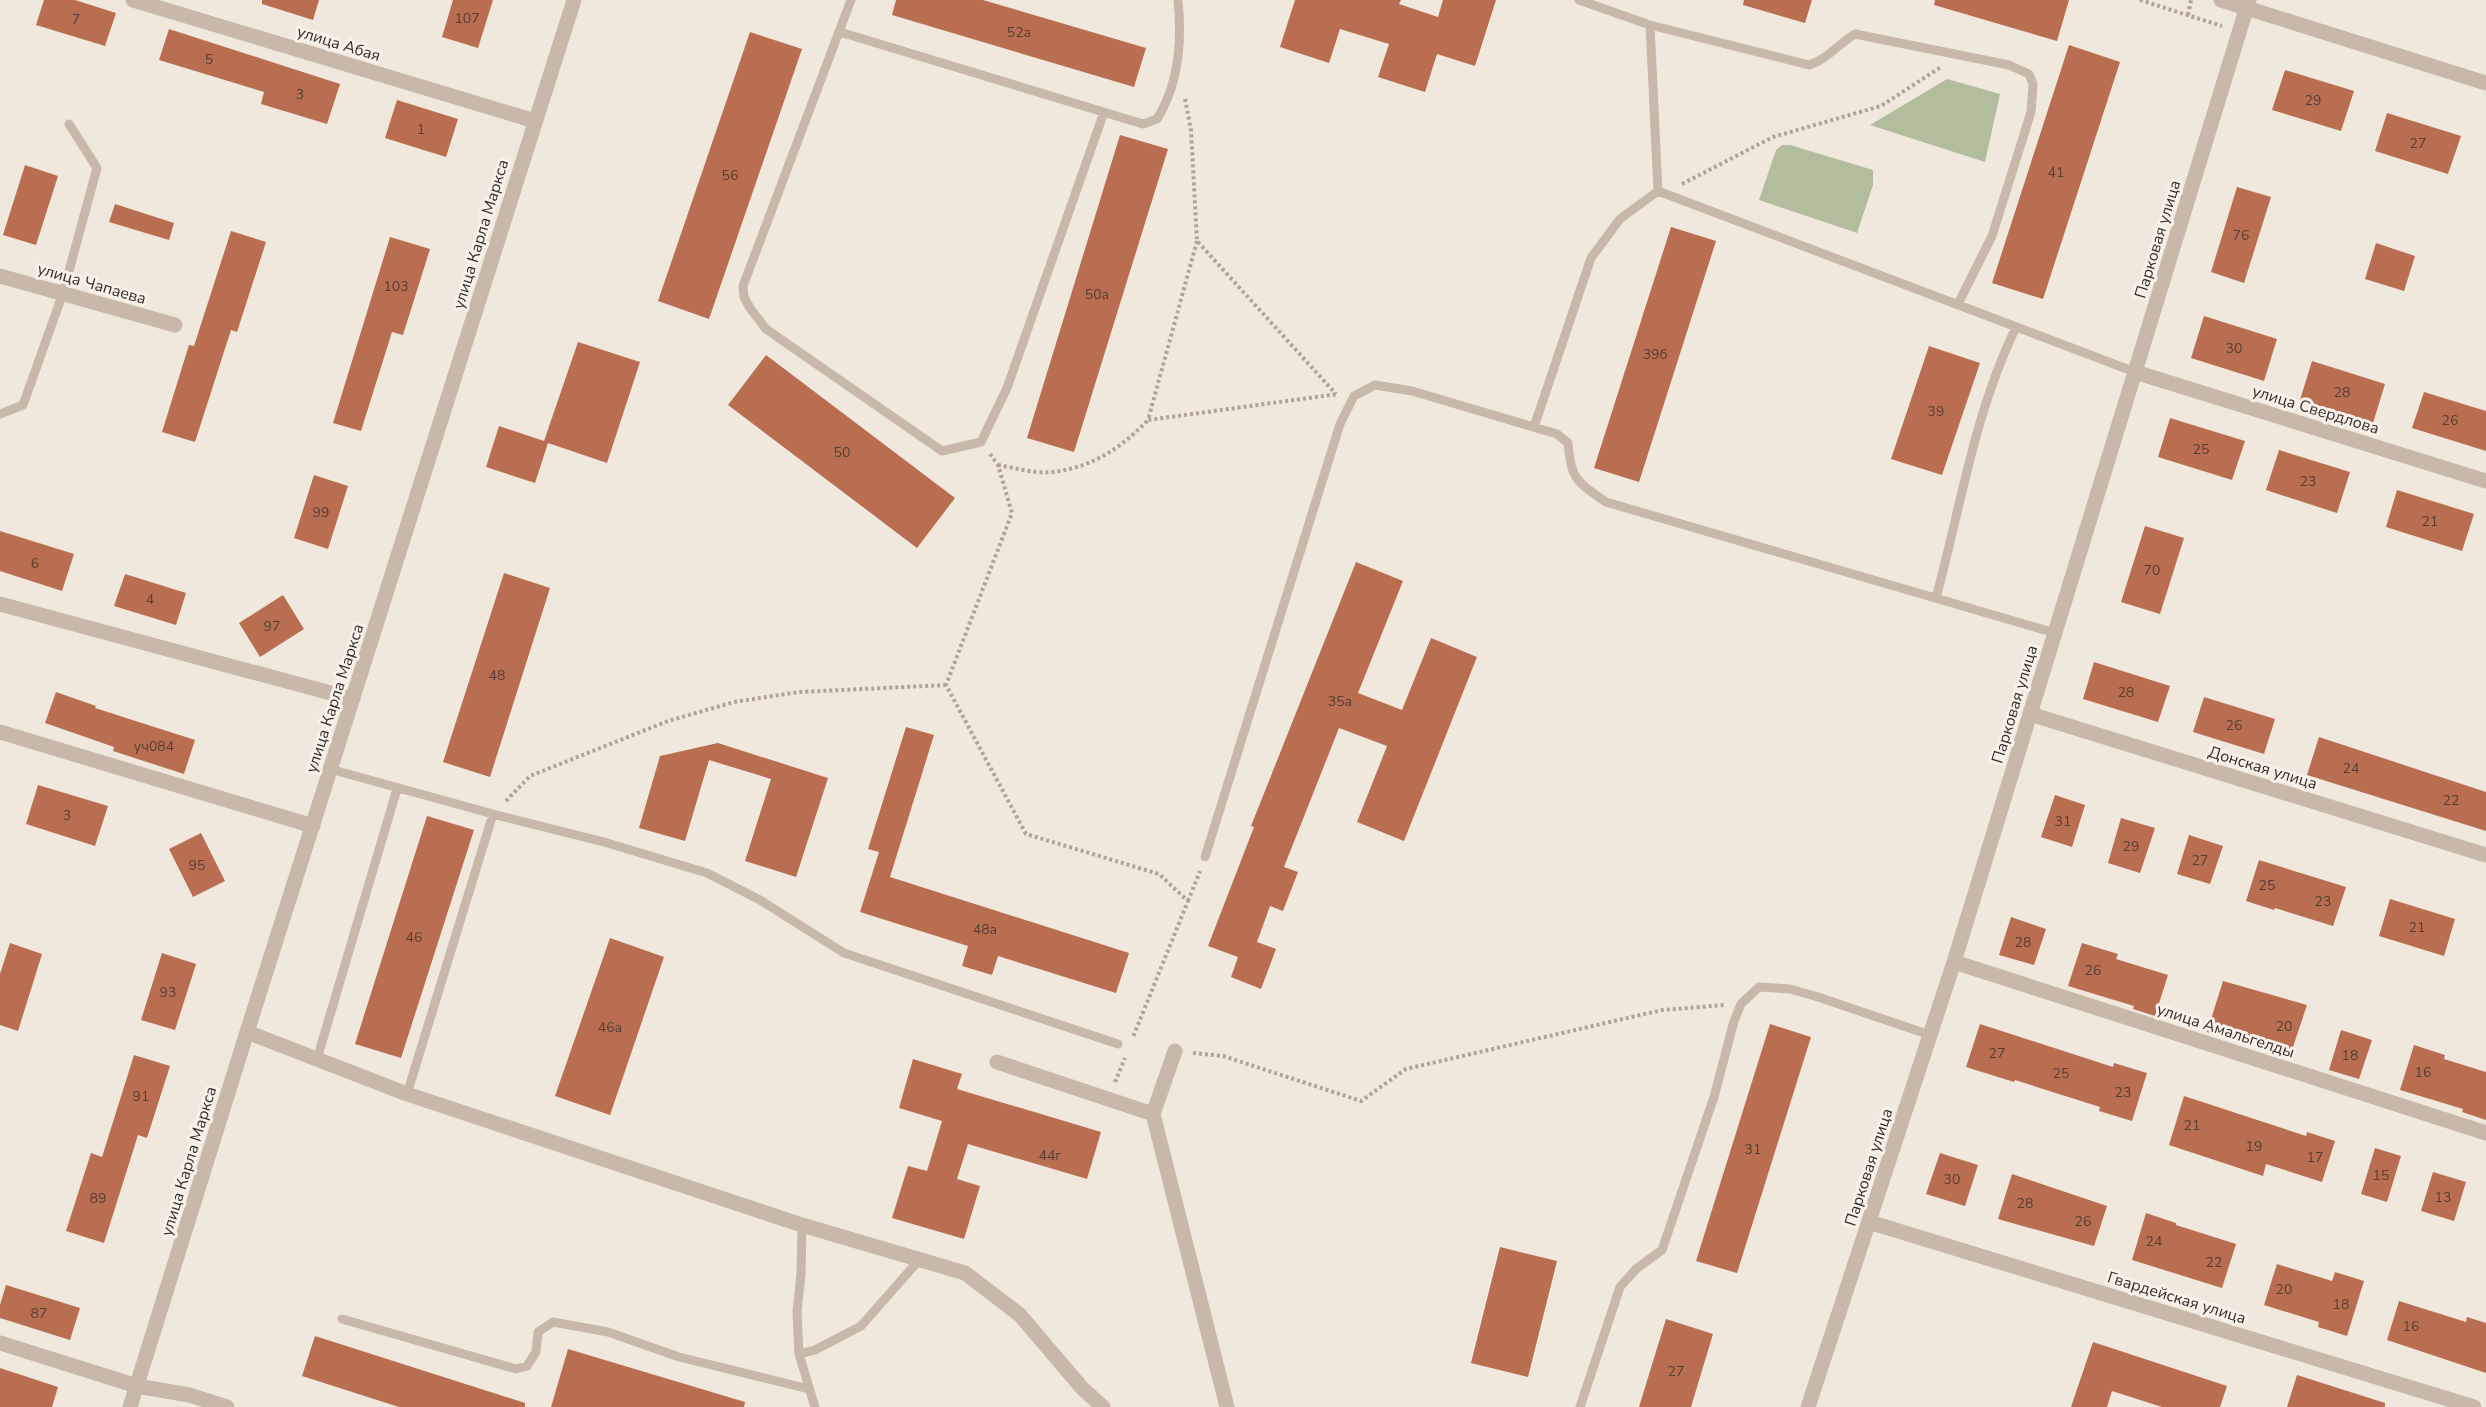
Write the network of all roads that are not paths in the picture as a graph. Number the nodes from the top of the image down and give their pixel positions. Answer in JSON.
{"nodes":[{"id":1,"x":133,"y":0,"type":"edge"},
{"id":2,"x":574,"y":0,"type":"edge"},
{"id":3,"x":850,"y":0,"type":"edge"},
{"id":4,"x":1178,"y":0,"type":"edge"},
{"id":5,"x":1579,"y":0,"type":"edge"},
{"id":6,"x":2221,"y":0,"type":"edge"},
{"id":7,"x":2248,"y":4,"type":"edge"},
{"id":8,"x":1650,"y":25,"type":"junction"},
{"id":9,"x":840,"y":32,"type":"junction"},
{"id":10,"x":2486,"y":83,"type":"edge"},
{"id":11,"x":1104,"y":112,"type":"junction"},
{"id":12,"x":535,"y":121,"type":"junction"},
{"id":13,"x":69,"y":124,"type":"dead end"},
{"id":14,"x":1663,"y":193,"type":"junction"},
{"id":15,"x":0,"y":276,"type":"edge"},
{"id":16,"x":63,"y":293,"type":"junction"},
{"id":17,"x":1958,"y":304,"type":"junction"},
{"id":18,"x":175,"y":325,"type":"dead end"},
{"id":19,"x":2016,"y":327,"type":"junction"},
{"id":20,"x":2135,"y":372,"type":"junction"},
{"id":21,"x":0,"y":414,"type":"edge"},
{"id":22,"x":1534,"y":428,"type":"junction"},
{"id":23,"x":2486,"y":482,"type":"edge"},
{"id":24,"x":1936,"y":598,"type":"junction"},
{"id":25,"x":0,"y":604,"type":"edge"},
{"id":26,"x":2055,"y":633,"type":"junction"},
{"id":27,"x":353,"y":699,"type":"junction"},
{"id":28,"x":2030,"y":714,"type":"junction"},
{"id":29,"x":0,"y":732,"type":"edge"},
{"id":30,"x":330,"y":769,"type":"junction"},
{"id":31,"x":397,"y":789,"type":"junction"},
{"id":32,"x":493,"y":814,"type":"junction"},
{"id":33,"x":313,"y":826,"type":"junction"},
{"id":34,"x":2486,"y":855,"type":"edge"},
{"id":35,"x":1205,"y":857,"type":"road end"},
{"id":36,"x":1954,"y":962,"type":"junction"},
{"id":37,"x":247,"y":1032,"type":"junction"},
{"id":38,"x":1930,"y":1035,"type":"junction"},
{"id":39,"x":1118,"y":1044,"type":"dead end"},
{"id":40,"x":1175,"y":1051,"type":"road end"},
{"id":41,"x":317,"y":1059,"type":"junction"},
{"id":42,"x":997,"y":1062,"type":"dead end"},
{"id":43,"x":407,"y":1094,"type":"junction"},
{"id":44,"x":1153,"y":1114,"type":"junction"},
{"id":45,"x":2486,"y":1133,"type":"edge"},
{"id":46,"x":1869,"y":1222,"type":"junction"},
{"id":47,"x":802,"y":1225,"type":"junction"},
{"id":48,"x":920,"y":1259,"type":"junction"},
{"id":49,"x":342,"y":1319,"type":"dead end"},
{"id":50,"x":0,"y":1343,"type":"edge"},
{"id":51,"x":799,"y":1354,"type":"junction"},
{"id":52,"x":137,"y":1386,"type":"junction"},
{"id":53,"x":809,"y":1389,"type":"junction"},
{"id":54,"x":130,"y":1407,"type":"edge"},
{"id":55,"x":227,"y":1407,"type":"edge"},
{"id":56,"x":815,"y":1407,"type":"edge"},
{"id":57,"x":1103,"y":1407,"type":"edge"},
{"id":58,"x":1227,"y":1407,"type":"edge"},
{"id":59,"x":1580,"y":1407,"type":"edge"},
{"id":60,"x":1808,"y":1407,"type":"edge"},
{"id":61,"x":2474,"y":1407,"type":"edge"}],
"edges":[{"from":1,"to":12,"type":"street","name":"улица Абая"},
{"from":2,"to":12,"type":"street","name":"улица Карла Маркса"},
{"from":3,"to":9,"type":"lane"},
{"from":4,"to":11,"type":"lane"},
{"from":5,"to":8,"type":"lane"},
{"from":6,"to":7,"type":"street"},
{"from":7,"to":10,"type":"street"},
{"from":7,"to":20,"type":"street","name":"Парковая улица"},
{"from":8,"to":14,"type":"lane"},
{"from":8,"to":17,"type":"lane"},
{"from":9,"to":11,"type":"lane"},
{"from":9,"to":11,"type":"lane"},
{"from":12,"to":27,"type":"street","name":"улица Карла Маркса"},
{"from":13,"to":16,"type":"lane"},
{"from":14,"to":17,"type":"lane"},
{"from":14,"to":22,"type":"lane"},
{"from":15,"to":16,"type":"street","name":"улица Чапаева"},
{"from":16,"to":18,"type":"street","name":"улица Чапаева"},
{"from":16,"to":21,"type":"lane"},
{"from":17,"to":19,"type":"lane"},
{"from":19,"to":20,"type":"lane"},
{"from":19,"to":24,"type":"lane"},
{"from":20,"to":23,"type":"street","name":"улица Свердлова"},
{"from":20,"to":26,"type":"street","name":"Парковая улица"},
{"from":22,"to":24,"type":"lane"},
{"from":22,"to":35,"type":"lane"},
{"from":24,"to":26,"type":"lane"},
{"from":25,"to":27,"type":"street"},
{"from":26,"to":28,"type":"street","name":"Парковая улица"},
{"from":27,"to":30,"type":"street","name":"улица Карла Маркса"},
{"from":28,"to":34,"type":"street","name":"Донская улица"},
{"from":28,"to":36,"type":"street","name":"Парковая улица"},
{"from":29,"to":33,"type":"street"},
{"from":30,"to":31,"type":"lane"},
{"from":30,"to":33,"type":"street","name":"улица Карла Маркса"},
{"from":31,"to":32,"type":"lane"},
{"from":31,"to":41,"type":"lane"},
{"from":32,"to":39,"type":"lane"},
{"from":32,"to":43,"type":"lane"},
{"from":33,"to":37,"type":"street","name":"улица Карла Маркса"},
{"from":36,"to":38,"type":"street","name":"Парковая улица"},
{"from":36,"to":45,"type":"street","name":"улица Амальгелды"},
{"from":37,"to":41,"type":"street"},
{"from":37,"to":52,"type":"street","name":"улица Карла Маркса"},
{"from":38,"to":46,"type":"street","name":"Парковая улица"},
{"from":38,"to":59,"type":"lane"},
{"from":40,"to":44,"type":"street"},
{"from":41,"to":43,"type":"street"},
{"from":42,"to":44,"type":"street"},
{"from":43,"to":47,"type":"street"},
{"from":44,"to":58,"type":"street"},
{"from":46,"to":60,"type":"street","name":"Парковая улица"},
{"from":46,"to":61,"type":"street","name":"Гвардейская улица"},
{"from":47,"to":48,"type":"street"},
{"from":47,"to":51,"type":"lane"},
{"from":48,"to":51,"type":"lane"},
{"from":48,"to":57,"type":"street"},
{"from":49,"to":53,"type":"lane"},
{"from":50,"to":52,"type":"street"},
{"from":51,"to":53,"type":"lane"},
{"from":52,"to":54,"type":"street","name":"улица Карла Маркса"},
{"from":52,"to":55,"type":"street"},
{"from":53,"to":56,"type":"lane"}]}
